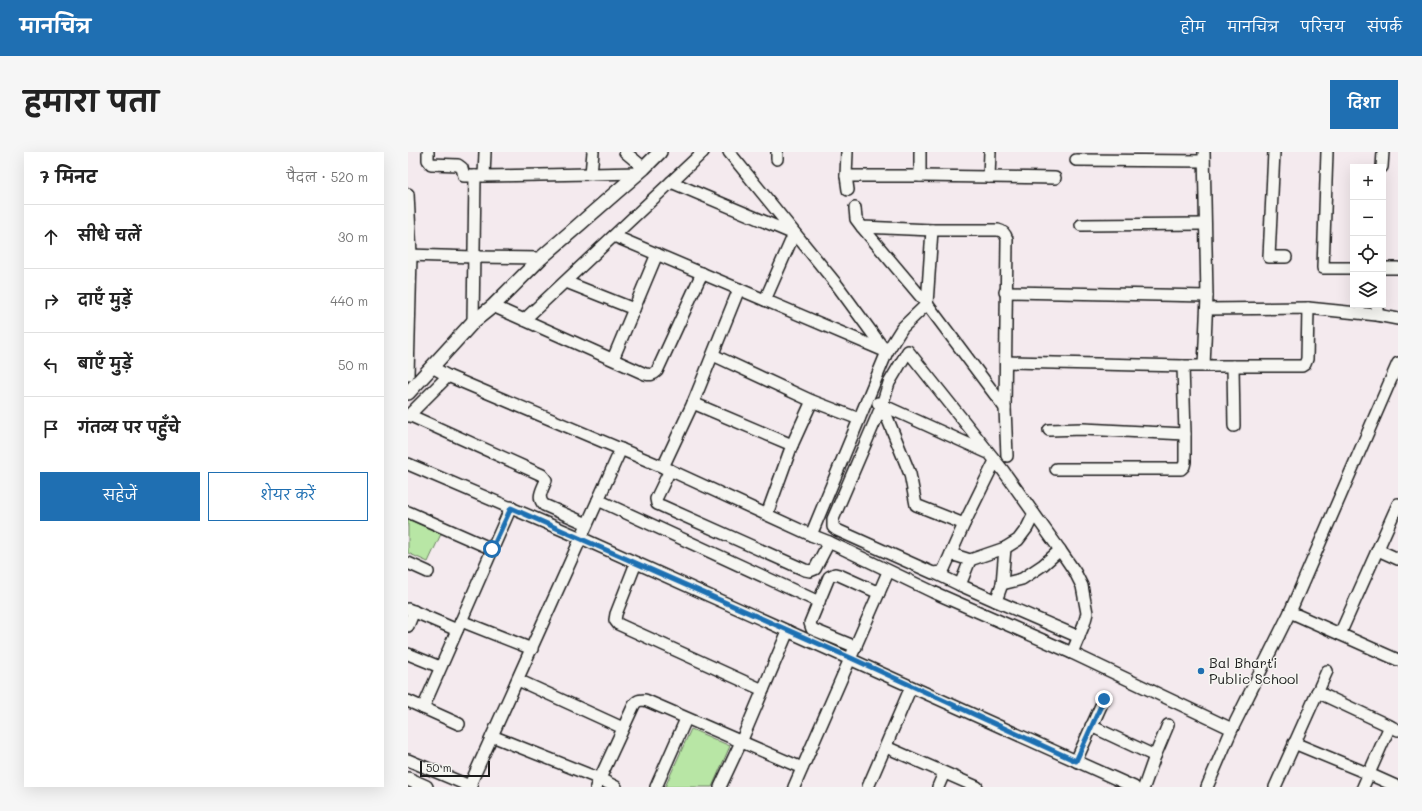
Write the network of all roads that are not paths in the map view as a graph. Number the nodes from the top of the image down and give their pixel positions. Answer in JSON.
{"nodes":[{"id":1,"x":428,"y":152,"type":"edge"},
{"id":2,"x":485,"y":152,"type":"edge"},
{"id":3,"x":593,"y":152,"type":"edge"},
{"id":4,"x":625,"y":152,"type":"edge"},
{"id":5,"x":660,"y":152,"type":"edge"},
{"id":6,"x":703,"y":152,"type":"edge"},
{"id":7,"x":728,"y":152,"type":"edge"},
{"id":8,"x":847,"y":152,"type":"edge"},
{"id":9,"x":920,"y":152,"type":"edge"},
{"id":10,"x":990,"y":152,"type":"edge"},
{"id":11,"x":1274,"y":152,"type":"edge"},
{"id":12,"x":1327,"y":152,"type":"edge"},
{"id":13,"x":1383,"y":152,"type":"edge"},
{"id":14,"x":1102,"y":156,"type":"edge"},
{"id":15,"x":1204,"y":157,"type":"edge"},
{"id":16,"x":1076,"y":160,"type":"dead end"},
{"id":17,"x":1382,"y":164,"type":"edge"},
{"id":18,"x":641,"y":170,"type":"junction"},
{"id":19,"x":591,"y":174,"type":"junction"},
{"id":20,"x":479,"y":176,"type":"junction"},
{"id":21,"x":846,"y":176,"type":"junction"},
{"id":22,"x":920,"y":176,"type":"junction"},
{"id":23,"x":989,"y":177,"type":"junction"},
{"id":24,"x":1055,"y":178,"type":"dead end"},
{"id":25,"x":671,"y":182,"type":"junction"},
{"id":26,"x":848,"y":190,"type":"dead end"},
{"id":27,"x":408,"y":194,"type":"edge"},
{"id":28,"x":855,"y":208,"type":"dead end"},
{"id":29,"x":1081,"y":224,"type":"dead end"},
{"id":30,"x":1205,"y":224,"type":"junction"},
{"id":31,"x":862,"y":227,"type":"junction"},
{"id":32,"x":932,"y":230,"type":"junction"},
{"id":33,"x":794,"y":234,"type":"junction"},
{"id":34,"x":614,"y":236,"type":"junction"},
{"id":35,"x":657,"y":254,"type":"junction"},
{"id":36,"x":409,"y":255,"type":"edge"},
{"id":37,"x":474,"y":257,"type":"junction"},
{"id":38,"x":1286,"y":257,"type":"dead end"},
{"id":39,"x":542,"y":258,"type":"junction"},
{"id":40,"x":1350,"y":268,"type":"edge"},
{"id":41,"x":1386,"y":268,"type":"edge"},
{"id":42,"x":1398,"y":268,"type":"edge"},
{"id":43,"x":702,"y":273,"type":"junction"},
{"id":44,"x":566,"y":282,"type":"junction"},
{"id":45,"x":739,"y":289,"type":"junction"},
{"id":46,"x":1006,"y":292,"type":"junction"},
{"id":47,"x":1207,"y":296,"type":"junction"},
{"id":48,"x":765,"y":300,"type":"junction"},
{"id":49,"x":927,"y":304,"type":"junction"},
{"id":50,"x":493,"y":306,"type":"junction"},
{"id":51,"x":1308,"y":308,"type":"junction"},
{"id":52,"x":634,"y":309,"type":"junction"},
{"id":53,"x":1207,"y":309,"type":"junction"},
{"id":54,"x":1377,"y":310,"type":"edge"},
{"id":55,"x":409,"y":313,"type":"edge"},
{"id":56,"x":524,"y":320,"type":"junction"},
{"id":57,"x":1398,"y":320,"type":"edge"},
{"id":58,"x":473,"y":322,"type":"junction"},
{"id":59,"x":887,"y":352,"type":"junction"},
{"id":60,"x":713,"y":355,"type":"junction"},
{"id":61,"x":612,"y":359,"type":"junction"},
{"id":62,"x":1006,"y":362,"type":"junction"},
{"id":63,"x":1398,"y":363,"type":"edge"},
{"id":64,"x":1183,"y":366,"type":"junction"},
{"id":65,"x":1204,"y":366,"type":"junction"},
{"id":66,"x":1232,"y":366,"type":"junction"},
{"id":67,"x":432,"y":367,"type":"junction"},
{"id":68,"x":408,"y":375,"type":"edge"},
{"id":69,"x":448,"y":376,"type":"junction"},
{"id":70,"x":408,"y":393,"type":"edge"},
{"id":71,"x":868,"y":398,"type":"junction"},
{"id":72,"x":812,"y":401,"type":"junction"},
{"id":73,"x":693,"y":403,"type":"junction"},
{"id":74,"x":882,"y":405,"type":"junction"},
{"id":75,"x":1005,"y":408,"type":"junction"},
{"id":76,"x":409,"y":415,"type":"edge"},
{"id":77,"x":859,"y":419,"type":"junction"},
{"id":78,"x":1234,"y":426,"type":"dead end"},
{"id":79,"x":1049,"y":430,"type":"dead end"},
{"id":80,"x":1185,"y":434,"type":"junction"},
{"id":81,"x":792,"y":445,"type":"junction"},
{"id":82,"x":621,"y":449,"type":"junction"},
{"id":83,"x":1008,"y":456,"type":"dead end"},
{"id":84,"x":992,"y":457,"type":"junction"},
{"id":85,"x":408,"y":464,"type":"edge"},
{"id":86,"x":666,"y":469,"type":"junction"},
{"id":87,"x":1056,"y":469,"type":"dead end"},
{"id":88,"x":598,"y":500,"type":"junction"},
{"id":89,"x":1398,"y":504,"type":"edge"},
{"id":90,"x":511,"y":508,"type":"junction"},
{"id":91,"x":408,"y":512,"type":"edge"},
{"id":92,"x":767,"y":514,"type":"junction"},
{"id":93,"x":1034,"y":514,"type":"junction"},
{"id":94,"x":587,"y":524,"type":"junction"},
{"id":95,"x":964,"y":524,"type":"junction"},
{"id":96,"x":811,"y":535,"type":"junction"},
{"id":97,"x":581,"y":538,"type":"junction"},
{"id":98,"x":829,"y":542,"type":"junction"},
{"id":99,"x":1004,"y":548,"type":"junction"},
{"id":100,"x":492,"y":549,"type":"junction"},
{"id":101,"x":1060,"y":550,"type":"junction"},
{"id":102,"x":1378,"y":550,"type":"junction"},
{"id":103,"x":951,"y":554,"type":"junction"},
{"id":104,"x":1398,"y":559,"type":"edge"},
{"id":105,"x":970,"y":560,"type":"junction"},
{"id":106,"x":408,"y":563,"type":"edge"},
{"id":107,"x":636,"y":563,"type":"junction"},
{"id":108,"x":428,"y":572,"type":"dead end"},
{"id":109,"x":888,"y":572,"type":"junction"},
{"id":110,"x":937,"y":574,"type":"junction"},
{"id":111,"x":1002,"y":584,"type":"junction"},
{"id":112,"x":960,"y":585,"type":"junction"},
{"id":113,"x":879,"y":593,"type":"junction"},
{"id":114,"x":996,"y":601,"type":"junction"},
{"id":115,"x":819,"y":602,"type":"junction"},
{"id":116,"x":411,"y":610,"type":"edge"},
{"id":117,"x":1290,"y":612,"type":"junction"},
{"id":118,"x":459,"y":625,"type":"junction"},
{"id":119,"x":408,"y":626,"type":"edge"},
{"id":120,"x":788,"y":631,"type":"junction"},
{"id":121,"x":1340,"y":634,"type":"junction"},
{"id":122,"x":1079,"y":637,"type":"junction"},
{"id":123,"x":856,"y":647,"type":"junction"},
{"id":124,"x":532,"y":649,"type":"junction"},
{"id":125,"x":1072,"y":653,"type":"junction"},
{"id":126,"x":408,"y":654,"type":"edge"},
{"id":127,"x":851,"y":658,"type":"junction"},
{"id":128,"x":1398,"y":660,"type":"edge"},
{"id":129,"x":440,"y":667,"type":"junction"},
{"id":130,"x":1326,"y":671,"type":"dead end"},
{"id":131,"x":518,"y":680,"type":"junction"},
{"id":132,"x":911,"y":687,"type":"junction"},
{"id":133,"x":763,"y":690,"type":"junction"},
{"id":134,"x":1317,"y":692,"type":"junction"},
{"id":135,"x":1104,"y":699,"type":"dead end"},
{"id":136,"x":408,"y":701,"type":"edge"},
{"id":137,"x":423,"y":708,"type":"junction"},
{"id":138,"x":686,"y":719,"type":"junction"},
{"id":139,"x":459,"y":724,"type":"dead end"},
{"id":140,"x":1168,"y":725,"type":"dead end"},
{"id":141,"x":1091,"y":726,"type":"junction"},
{"id":142,"x":623,"y":728,"type":"junction"},
{"id":143,"x":1394,"y":728,"type":"edge"},
{"id":144,"x":1232,"y":729,"type":"junction"},
{"id":145,"x":492,"y":736,"type":"junction"},
{"id":146,"x":741,"y":742,"type":"junction"},
{"id":147,"x":1294,"y":743,"type":"junction"},
{"id":148,"x":886,"y":747,"type":"junction"},
{"id":149,"x":1155,"y":756,"type":"junction"},
{"id":150,"x":408,"y":760,"type":"edge"},
{"id":151,"x":1076,"y":761,"type":"junction"},
{"id":152,"x":802,"y":768,"type":"junction"},
{"id":153,"x":944,"y":773,"type":"junction"},
{"id":154,"x":1369,"y":774,"type":"junction"},
{"id":155,"x":408,"y":779,"type":"edge"},
{"id":156,"x":598,"y":783,"type":"edge"},
{"id":157,"x":426,"y":787,"type":"edge"},
{"id":158,"x":471,"y":787,"type":"edge"},
{"id":159,"x":616,"y":787,"type":"edge"},
{"id":160,"x":656,"y":787,"type":"edge"},
{"id":161,"x":720,"y":787,"type":"edge"},
{"id":162,"x":794,"y":787,"type":"edge"},
{"id":163,"x":868,"y":787,"type":"edge"},
{"id":164,"x":938,"y":787,"type":"edge"},
{"id":165,"x":977,"y":787,"type":"edge"},
{"id":166,"x":1134,"y":787,"type":"edge"},
{"id":167,"x":1144,"y":787,"type":"edge"},
{"id":168,"x":1207,"y":787,"type":"edge"},
{"id":169,"x":1275,"y":787,"type":"edge"},
{"id":170,"x":1363,"y":787,"type":"edge"},
{"id":171,"x":1398,"y":787,"type":"edge"}],
"edges":[{"from":1,"to":20,"type":"street"},
{"from":2,"to":20,"type":"street"},
{"from":3,"to":19,"type":"street"},
{"from":4,"to":18,"type":"street"},
{"from":5,"to":18,"type":"street"},
{"from":6,"to":25,"type":"street"},
{"from":7,"to":33,"type":"street"},
{"from":8,"to":21,"type":"street"},
{"from":9,"to":22,"type":"street"},
{"from":10,"to":23,"type":"street"},
{"from":11,"to":38,"type":"street"},
{"from":12,"to":40,"type":"street"},
{"from":13,"to":17,"type":"street"},
{"from":14,"to":15,"type":"street"},
{"from":14,"to":16,"type":"street"},
{"from":15,"to":30,"type":"street"},
{"from":18,"to":19,"type":"street"},
{"from":18,"to":39,"type":"street"},
{"from":19,"to":20,"type":"street"},
{"from":20,"to":37,"type":"street"},
{"from":21,"to":22,"type":"street"},
{"from":21,"to":26,"type":"street"},
{"from":22,"to":23,"type":"street"},
{"from":23,"to":24,"type":"street"},
{"from":25,"to":33,"type":"street"},
{"from":25,"to":34,"type":"street"},
{"from":27,"to":36,"type":"street"},
{"from":28,"to":31,"type":"street"},
{"from":29,"to":30,"type":"street"},
{"from":30,"to":47,"type":"street"},
{"from":31,"to":32,"type":"street"},
{"from":31,"to":49,"type":"street"},
{"from":32,"to":46,"type":"street"},
{"from":32,"to":49,"type":"street"},
{"from":33,"to":48,"type":"street"},
{"from":33,"to":59,"type":"street"},
{"from":34,"to":35,"type":"street"},
{"from":34,"to":44,"type":"street"},
{"from":35,"to":43,"type":"street"},
{"from":35,"to":52,"type":"street"},
{"from":36,"to":37,"type":"street"},
{"from":36,"to":55,"type":"street"},
{"from":37,"to":39,"type":"street"},
{"from":37,"to":58,"type":"street"},
{"from":39,"to":50,"type":"street"},
{"from":41,"to":42,"type":"street"},
{"from":43,"to":45,"type":"street"},
{"from":43,"to":61,"type":"street"},
{"from":44,"to":52,"type":"street"},
{"from":44,"to":56,"type":"street"},
{"from":45,"to":48,"type":"street"},
{"from":45,"to":60,"type":"street"},
{"from":46,"to":47,"type":"street"},
{"from":46,"to":62,"type":"street"},
{"from":47,"to":53,"type":"street"},
{"from":48,"to":59,"type":"street"},
{"from":49,"to":59,"type":"street"},
{"from":49,"to":75,"type":"street"},
{"from":50,"to":56,"type":"street"},
{"from":50,"to":58,"type":"street"},
{"from":51,"to":53,"type":"street"},
{"from":51,"to":54,"type":"street"},
{"from":51,"to":66,"type":"street"},
{"from":52,"to":61,"type":"street"},
{"from":53,"to":65,"type":"street"},
{"from":54,"to":57,"type":"street"},
{"from":55,"to":68,"type":"street"},
{"from":56,"to":61,"type":"street"},
{"from":58,"to":67,"type":"street"},
{"from":59,"to":71,"type":"street"},
{"from":60,"to":72,"type":"street"},
{"from":60,"to":73,"type":"street"},
{"from":62,"to":64,"type":"street"},
{"from":62,"to":75,"type":"street"},
{"from":63,"to":117,"type":"street"},
{"from":64,"to":65,"type":"street"},
{"from":64,"to":80,"type":"street"},
{"from":65,"to":66,"type":"street"},
{"from":66,"to":78,"type":"street"},
{"from":67,"to":69,"type":"street"},
{"from":67,"to":70,"type":"street"},
{"from":69,"to":76,"type":"street"},
{"from":69,"to":82,"type":"street"},
{"from":71,"to":74,"type":"street"},
{"from":71,"to":77,"type":"street"},
{"from":72,"to":77,"type":"street"},
{"from":72,"to":81,"type":"street"},
{"from":73,"to":81,"type":"street"},
{"from":73,"to":86,"type":"street"},
{"from":74,"to":84,"type":"street"},
{"from":74,"to":84,"type":"street"},
{"from":74,"to":95,"type":"street"},
{"from":74,"to":110,"type":"street"},
{"from":75,"to":83,"type":"street"},
{"from":76,"to":94,"type":"street"},
{"from":77,"to":96,"type":"street"},
{"from":79,"to":80,"type":"street"},
{"from":80,"to":87,"type":"street"},
{"from":81,"to":92,"type":"street"},
{"from":82,"to":86,"type":"street"},
{"from":82,"to":88,"type":"street"},
{"from":84,"to":93,"type":"street"},
{"from":84,"to":95,"type":"street"},
{"from":85,"to":90,"type":"street"},
{"from":86,"to":92,"type":"street"},
{"from":86,"to":98,"type":"street"},
{"from":88,"to":94,"type":"street"},
{"from":88,"to":115,"type":"street"},
{"from":89,"to":102,"type":"street"},
{"from":90,"to":97,"type":"street"},
{"from":90,"to":100,"type":"street"},
{"from":91,"to":100,"type":"street"},
{"from":92,"to":96,"type":"street"},
{"from":93,"to":99,"type":"street"},
{"from":93,"to":101,"type":"street"},
{"from":94,"to":97,"type":"street"},
{"from":95,"to":103,"type":"street"},
{"from":96,"to":98,"type":"street"},
{"from":97,"to":107,"type":"street"},
{"from":97,"to":124,"type":"street"},
{"from":98,"to":109,"type":"street"},
{"from":99,"to":105,"type":"street"},
{"from":99,"to":111,"type":"street"},
{"from":100,"to":118,"type":"street"},
{"from":101,"to":111,"type":"street"},
{"from":101,"to":122,"type":"street"},
{"from":102,"to":104,"type":"street"},
{"from":102,"to":121,"type":"street"},
{"from":103,"to":105,"type":"street"},
{"from":103,"to":110,"type":"street"},
{"from":105,"to":112,"type":"street"},
{"from":106,"to":108,"type":"street"},
{"from":107,"to":120,"type":"street"},
{"from":107,"to":133,"type":"street"},
{"from":109,"to":113,"type":"street"},
{"from":109,"to":125,"type":"street"},
{"from":110,"to":112,"type":"street"},
{"from":111,"to":114,"type":"street"},
{"from":112,"to":114,"type":"street"},
{"from":113,"to":115,"type":"street"},
{"from":113,"to":123,"type":"street"},
{"from":114,"to":122,"type":"street"},
{"from":115,"to":123,"type":"street"},
{"from":116,"to":118,"type":"street"},
{"from":116,"to":119,"type":"street"},
{"from":117,"to":121,"type":"street"},
{"from":117,"to":144,"type":"street"},
{"from":118,"to":124,"type":"street"},
{"from":118,"to":129,"type":"street"},
{"from":120,"to":127,"type":"street"},
{"from":120,"to":133,"type":"street"},
{"from":121,"to":128,"type":"street"},
{"from":122,"to":125,"type":"street"},
{"from":123,"to":127,"type":"street"},
{"from":124,"to":131,"type":"street"},
{"from":125,"to":144,"type":"street"},
{"from":126,"to":129,"type":"street"},
{"from":127,"to":132,"type":"street"},
{"from":127,"to":152,"type":"street"},
{"from":129,"to":137,"type":"street"},
{"from":130,"to":134,"type":"street"},
{"from":131,"to":142,"type":"street"},
{"from":131,"to":145,"type":"street"},
{"from":132,"to":148,"type":"street"},
{"from":132,"to":151,"type":"street"},
{"from":133,"to":146,"type":"street"},
{"from":134,"to":143,"type":"street"},
{"from":134,"to":147,"type":"street"},
{"from":135,"to":141,"type":"street"},
{"from":136,"to":137,"type":"street"},
{"from":137,"to":139,"type":"street"},
{"from":138,"to":142,"type":"street"},
{"from":138,"to":146,"type":"street"},
{"from":138,"to":160,"type":"street"},
{"from":140,"to":149,"type":"street"},
{"from":141,"to":149,"type":"street"},
{"from":141,"to":151,"type":"street"},
{"from":142,"to":156,"type":"street"},
{"from":143,"to":154,"type":"street"},
{"from":144,"to":168,"type":"street"},
{"from":145,"to":156,"type":"street"},
{"from":145,"to":158,"type":"street"},
{"from":146,"to":152,"type":"street"},
{"from":146,"to":161,"type":"street"},
{"from":147,"to":154,"type":"street"},
{"from":147,"to":169,"type":"street"},
{"from":148,"to":153,"type":"street"},
{"from":148,"to":163,"type":"street"},
{"from":149,"to":167,"type":"street"},
{"from":150,"to":158,"type":"street"},
{"from":151,"to":166,"type":"street"},
{"from":152,"to":162,"type":"street"},
{"from":153,"to":164,"type":"street"},
{"from":153,"to":165,"type":"street"},
{"from":154,"to":170,"type":"street"},
{"from":154,"to":171,"type":"street"},
{"from":155,"to":157,"type":"street"},
{"from":156,"to":159,"type":"street"}]}
